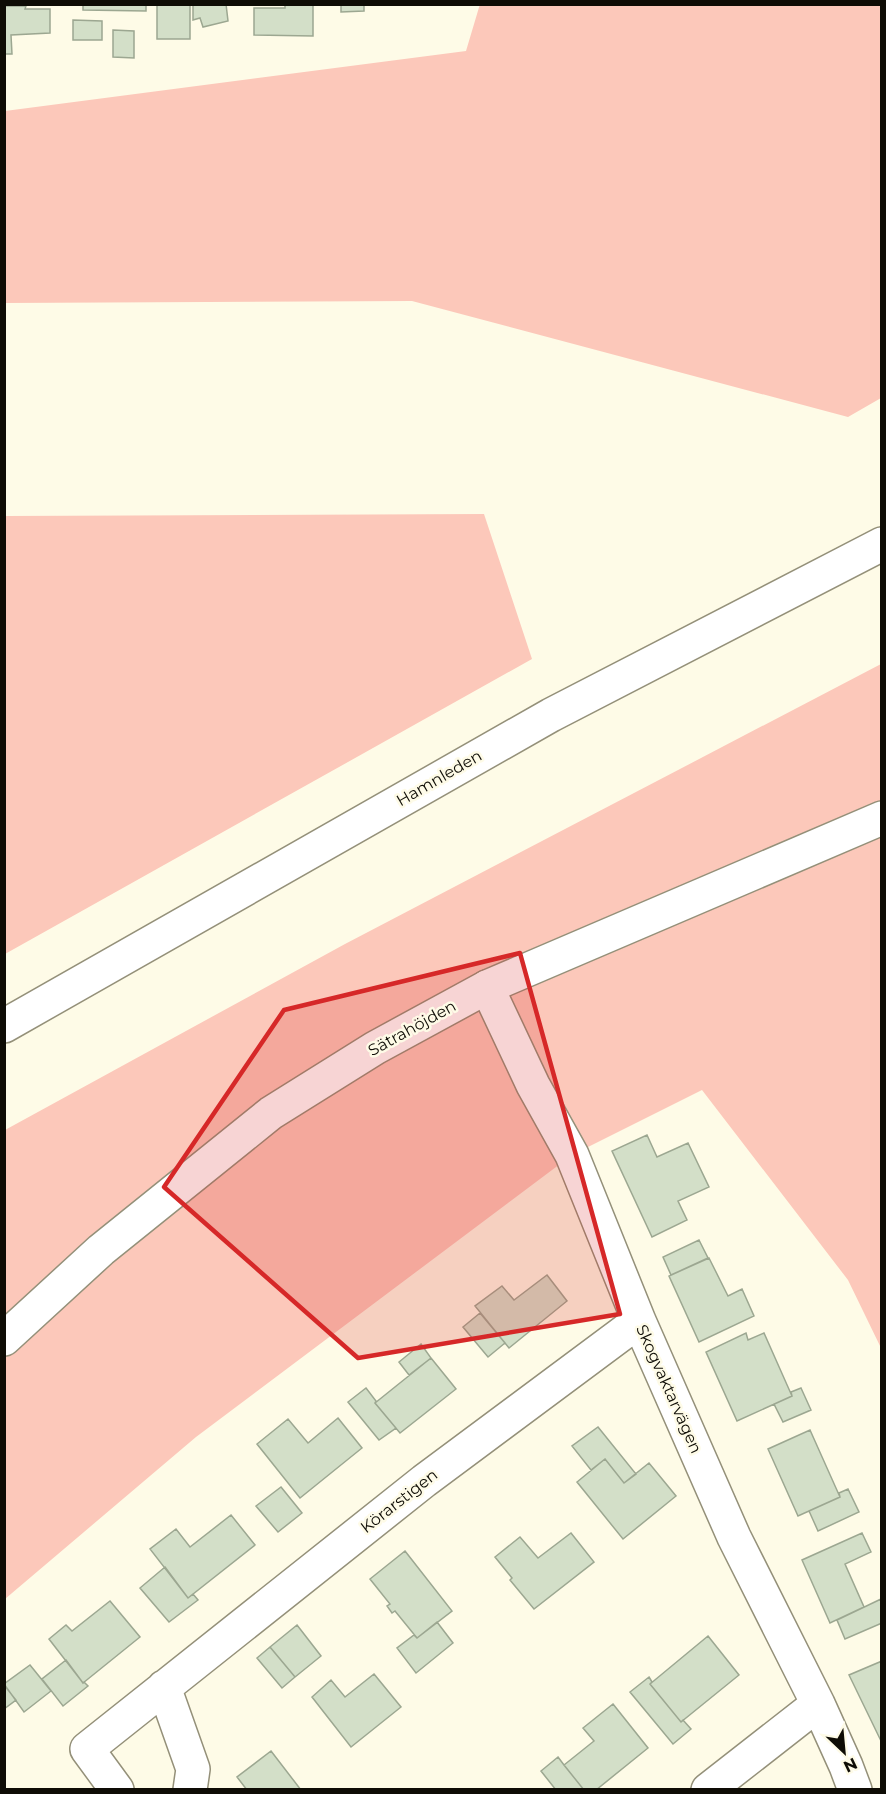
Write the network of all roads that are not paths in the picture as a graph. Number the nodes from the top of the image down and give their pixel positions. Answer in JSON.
{"nodes":[{"id":1,"x":882,"y":544,"type":"edge"},
{"id":2,"x":882,"y":818,"type":"edge"},
{"id":3,"x":487,"y":987,"type":"junction"},
{"id":4,"x":4,"y":1026,"type":"edge"},
{"id":5,"x":639,"y":1321,"type":"junction"},
{"id":6,"x":4,"y":1339,"type":"edge"},
{"id":7,"x":164,"y":1687,"type":"junction"},
{"id":8,"x":818,"y":1704,"type":"junction"},
{"id":9,"x":117,"y":1790,"type":"edge"},
{"id":10,"x":190,"y":1790,"type":"edge"},
{"id":11,"x":708,"y":1790,"type":"edge"},
{"id":12,"x":855,"y":1790,"type":"edge"}],
"edges":[{"from":1,"to":4,"type":"street","name":"Hamnleden"},
{"from":2,"to":3,"type":"street","name":"Sätrahöjden"},
{"from":3,"to":5,"type":"street","name":"Skogvaktarvägen"},
{"from":3,"to":6,"type":"street","name":"Sätrahöjden"},
{"from":5,"to":7,"type":"street","name":"Körarstigen"},
{"from":5,"to":8,"type":"street","name":"Skogvaktarvägen"},
{"from":7,"to":9,"type":"street","name":"Körarstigen"},
{"from":7,"to":10,"type":"street"},
{"from":8,"to":11,"type":"street"},
{"from":8,"to":12,"type":"street","name":"Skogvaktarvägen"}]}
